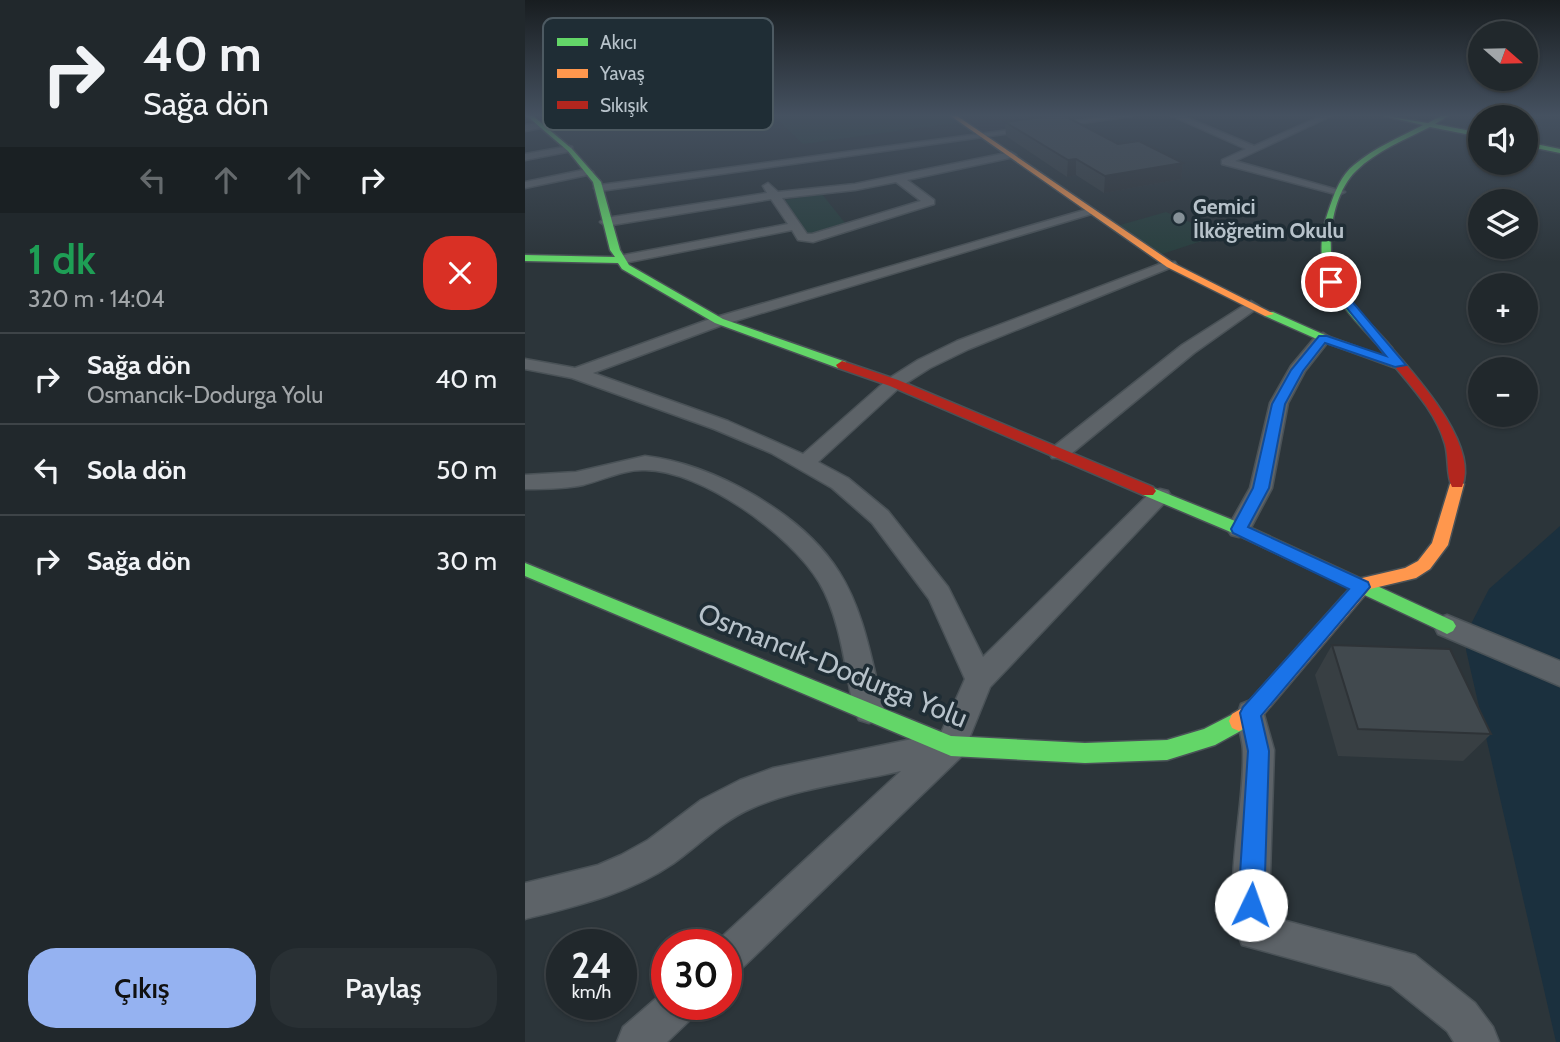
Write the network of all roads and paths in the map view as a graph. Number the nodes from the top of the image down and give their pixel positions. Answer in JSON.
{"nodes":[{"id":1,"x":582,"y":165,"type":"edge"},
{"id":2,"x":764,"y":165,"type":"edge"},
{"id":3,"x":964,"y":165,"type":"edge"},
{"id":4,"x":1025,"y":165,"type":"edge"},
{"id":5,"x":1236,"y":165,"type":"edge"},
{"id":6,"x":1359,"y":165,"type":"edge"},
{"id":7,"x":754,"y":166,"type":"junction"},
{"id":8,"x":588,"y":172,"type":"junction"},
{"id":9,"x":898,"y":178,"type":"junction"},
{"id":10,"x":525,"y":185,"type":"edge"},
{"id":11,"x":600,"y":188,"type":"junction"},
{"id":12,"x":1339,"y":192,"type":"junction"},
{"id":13,"x":775,"y":196,"type":"junction"},
{"id":14,"x":1093,"y":212,"type":"junction"},
{"id":15,"x":606,"y":222,"type":"junction"},
{"id":16,"x":795,"y":226,"type":"junction"},
{"id":17,"x":525,"y":258,"type":"edge"},
{"id":18,"x":619,"y":260,"type":"junction"},
{"id":19,"x":1170,"y":265,"type":"junction"},
{"id":20,"x":1251,"y":306,"type":"junction"},
{"id":21,"x":719,"y":321,"type":"junction"},
{"id":22,"x":1323,"y":338,"type":"junction"},
{"id":23,"x":525,"y":364,"type":"edge"},
{"id":24,"x":1400,"y":365,"type":"junction"},
{"id":25,"x":576,"y":373,"type":"junction"},
{"id":26,"x":894,"y":383,"type":"junction"},
{"id":27,"x":1059,"y":453,"type":"junction"},
{"id":28,"x":804,"y":464,"type":"junction"},
{"id":29,"x":525,"y":482,"type":"edge"},
{"id":30,"x":1160,"y":496,"type":"junction"},
{"id":31,"x":1239,"y":529,"type":"junction"},
{"id":32,"x":525,"y":569,"type":"edge"},
{"id":33,"x":1362,"y":587,"type":"junction"},
{"id":34,"x":1447,"y":626,"type":"joint"},
{"id":35,"x":1560,"y":674,"type":"edge"},
{"id":36,"x":979,"y":679,"type":"junction"},
{"id":37,"x":869,"y":710,"type":"junction"},
{"id":38,"x":1251,"y":713,"type":"junction"},
{"id":39,"x":951,"y":746,"type":"junction"},
{"id":40,"x":525,"y":901,"type":"edge"},
{"id":41,"x":742,"y":943,"type":"edge"},
{"id":42,"x":661,"y":1020,"type":"edge"},
{"id":43,"x":638,"y":1042,"type":"edge"},
{"id":44,"x":1478,"y":1042,"type":"edge"}],
"edges":[{"from":1,"to":8,"type":"street"},
{"from":2,"to":7,"type":"street"},
{"from":3,"to":9,"type":"street"},
{"from":4,"to":14,"type":"street"},
{"from":5,"to":12,"type":"street"},
{"from":6,"to":12,"type":"street"},
{"from":7,"to":11,"type":"street"},
{"from":7,"to":13,"type":"street"},
{"from":8,"to":10,"type":"street"},
{"from":8,"to":11,"type":"street"},
{"from":9,"to":13,"type":"street"},
{"from":9,"to":16,"type":"street"},
{"from":11,"to":15,"type":"street"},
{"from":12,"to":24,"type":"street"},
{"from":13,"to":15,"type":"street"},
{"from":13,"to":16,"type":"street"},
{"from":14,"to":19,"type":"street"},
{"from":14,"to":21,"type":"street"},
{"from":15,"to":18,"type":"street"},
{"from":16,"to":18,"type":"street"},
{"from":17,"to":18,"type":"street"},
{"from":18,"to":21,"type":"street"},
{"from":19,"to":20,"type":"street"},
{"from":19,"to":26,"type":"street"},
{"from":20,"to":22,"type":"street"},
{"from":20,"to":27,"type":"street"},
{"from":21,"to":25,"type":"street"},
{"from":21,"to":26,"type":"street"},
{"from":22,"to":24,"type":"street"},
{"from":22,"to":31,"type":"street"},
{"from":23,"to":25,"type":"street"},
{"from":24,"to":33,"type":"street"},
{"from":25,"to":28,"type":"street"},
{"from":26,"to":27,"type":"street"},
{"from":26,"to":28,"type":"street"},
{"from":27,"to":30,"type":"street"},
{"from":28,"to":36,"type":"street"},
{"from":29,"to":37,"type":"street"},
{"from":30,"to":31,"type":"street"},
{"from":30,"to":36,"type":"street"},
{"from":31,"to":33,"type":"street"},
{"from":32,"to":37,"type":"street","name":"Osmancık-Dodurga Yolu"},
{"from":33,"to":34,"type":"street"},
{"from":33,"to":38,"type":"street","name":"Osmancık-Dodurga Yolu"},
{"from":34,"to":35,"type":"street"},
{"from":36,"to":39,"type":"street"},
{"from":37,"to":39,"type":"street","name":"Osmancık-Dodurga Yolu"},
{"from":38,"to":39,"type":"street","name":"Osmancık-Dodurga Yolu"},
{"from":38,"to":44,"type":"street"},
{"from":39,"to":40,"type":"street"},
{"from":39,"to":41,"type":"street"},
{"from":42,"to":43,"type":"street"}]}
